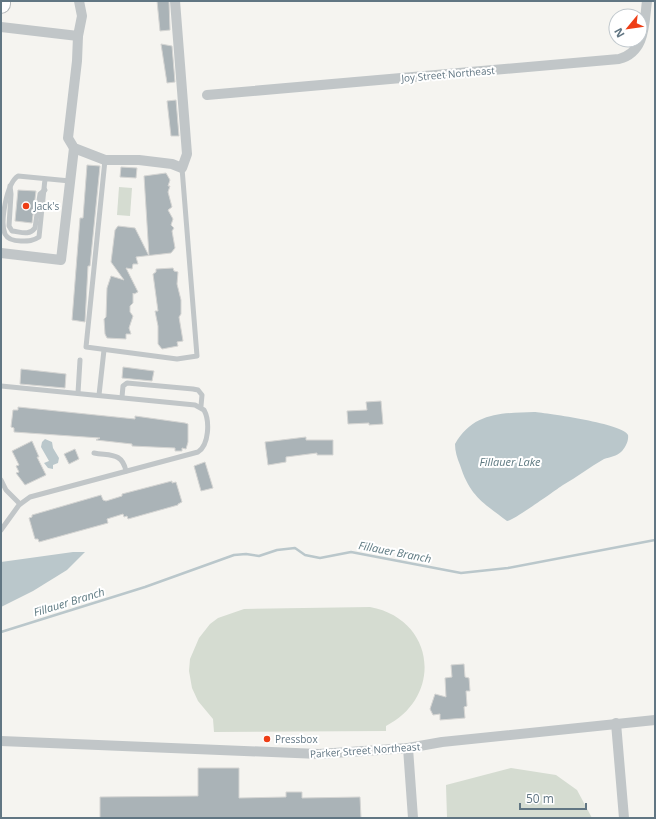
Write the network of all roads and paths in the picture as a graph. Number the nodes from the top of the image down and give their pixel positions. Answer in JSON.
{"nodes":[{"id":1,"x":1,"y":1,"type":"edge"},
{"id":2,"x":79,"y":1,"type":"edge"},
{"id":3,"x":175,"y":1,"type":"edge"},
{"id":4,"x":647,"y":1,"type":"edge"},
{"id":5,"x":1,"y":4,"type":"edge"},
{"id":6,"x":1,"y":27,"type":"edge"},
{"id":7,"x":78,"y":36,"type":"junction"},
{"id":8,"x":207,"y":95,"type":"dead end"},
{"id":9,"x":74,"y":148,"type":"junction"},
{"id":10,"x":105,"y":160,"type":"junction"},
{"id":11,"x":182,"y":168,"type":"junction"},
{"id":12,"x":45,"y":179,"type":"junction"},
{"id":13,"x":70,"y":180,"type":"junction"},
{"id":14,"x":10,"y":186,"type":"junction"},
{"id":15,"x":44,"y":190,"type":"junction"},
{"id":16,"x":1,"y":253,"type":"edge"},
{"id":17,"x":104,"y":350,"type":"junction"},
{"id":18,"x":80,"y":360,"type":"dead end"},
{"id":19,"x":1,"y":386,"type":"edge"},
{"id":20,"x":78,"y":392,"type":"junction"},
{"id":21,"x":99,"y":395,"type":"junction"},
{"id":22,"x":122,"y":397,"type":"junction"},
{"id":23,"x":201,"y":406,"type":"junction"},
{"id":24,"x":94,"y":454,"type":"dead end"},
{"id":25,"x":126,"y":471,"type":"junction"},
{"id":26,"x":1,"y":482,"type":"edge"},
{"id":27,"x":20,"y":504,"type":"junction"},
{"id":28,"x":1,"y":530,"type":"edge"},
{"id":29,"x":655,"y":720,"type":"edge"},
{"id":30,"x":616,"y":723,"type":"junction"},
{"id":31,"x":1,"y":741,"type":"edge"},
{"id":32,"x":408,"y":748,"type":"junction"},
{"id":33,"x":413,"y":818,"type":"edge"},
{"id":34,"x":624,"y":818,"type":"edge"}],
"edges":[{"from":1,"to":5,"type":"highway"},
{"from":2,"to":7,"type":"street"},
{"from":3,"to":11,"type":"street"},
{"from":4,"to":8,"type":"street","name":"Joy Street Northeast"},
{"from":6,"to":7,"type":"street"},
{"from":7,"to":9,"type":"street"},
{"from":9,"to":10,"type":"street"},
{"from":9,"to":13,"type":"street"},
{"from":10,"to":11,"type":"street"},
{"from":10,"to":17,"type":"lane"},
{"from":11,"to":17,"type":"lane"},
{"from":12,"to":13,"type":"lane"},
{"from":12,"to":14,"type":"lane"},
{"from":12,"to":15,"type":"lane"},
{"from":13,"to":16,"type":"street"},
{"from":14,"to":15,"type":"lane"},
{"from":14,"to":15,"type":"lane"},
{"from":17,"to":21,"type":"lane"},
{"from":18,"to":20,"type":"lane"},
{"from":19,"to":20,"type":"lane"},
{"from":20,"to":21,"type":"lane"},
{"from":21,"to":22,"type":"lane"},
{"from":22,"to":23,"type":"lane"},
{"from":22,"to":23,"type":"lane"},
{"from":23,"to":25,"type":"lane"},
{"from":24,"to":25,"type":"lane"},
{"from":25,"to":27,"type":"lane"},
{"from":26,"to":27,"type":"lane"},
{"from":27,"to":28,"type":"lane"},
{"from":29,"to":30,"type":"street","name":"Parker Street Northeast"},
{"from":30,"to":32,"type":"street","name":"Parker Street Northeast"},
{"from":30,"to":34,"type":"street"},
{"from":31,"to":32,"type":"street","name":"Parker Street Northeast"},
{"from":32,"to":33,"type":"street"}]}
